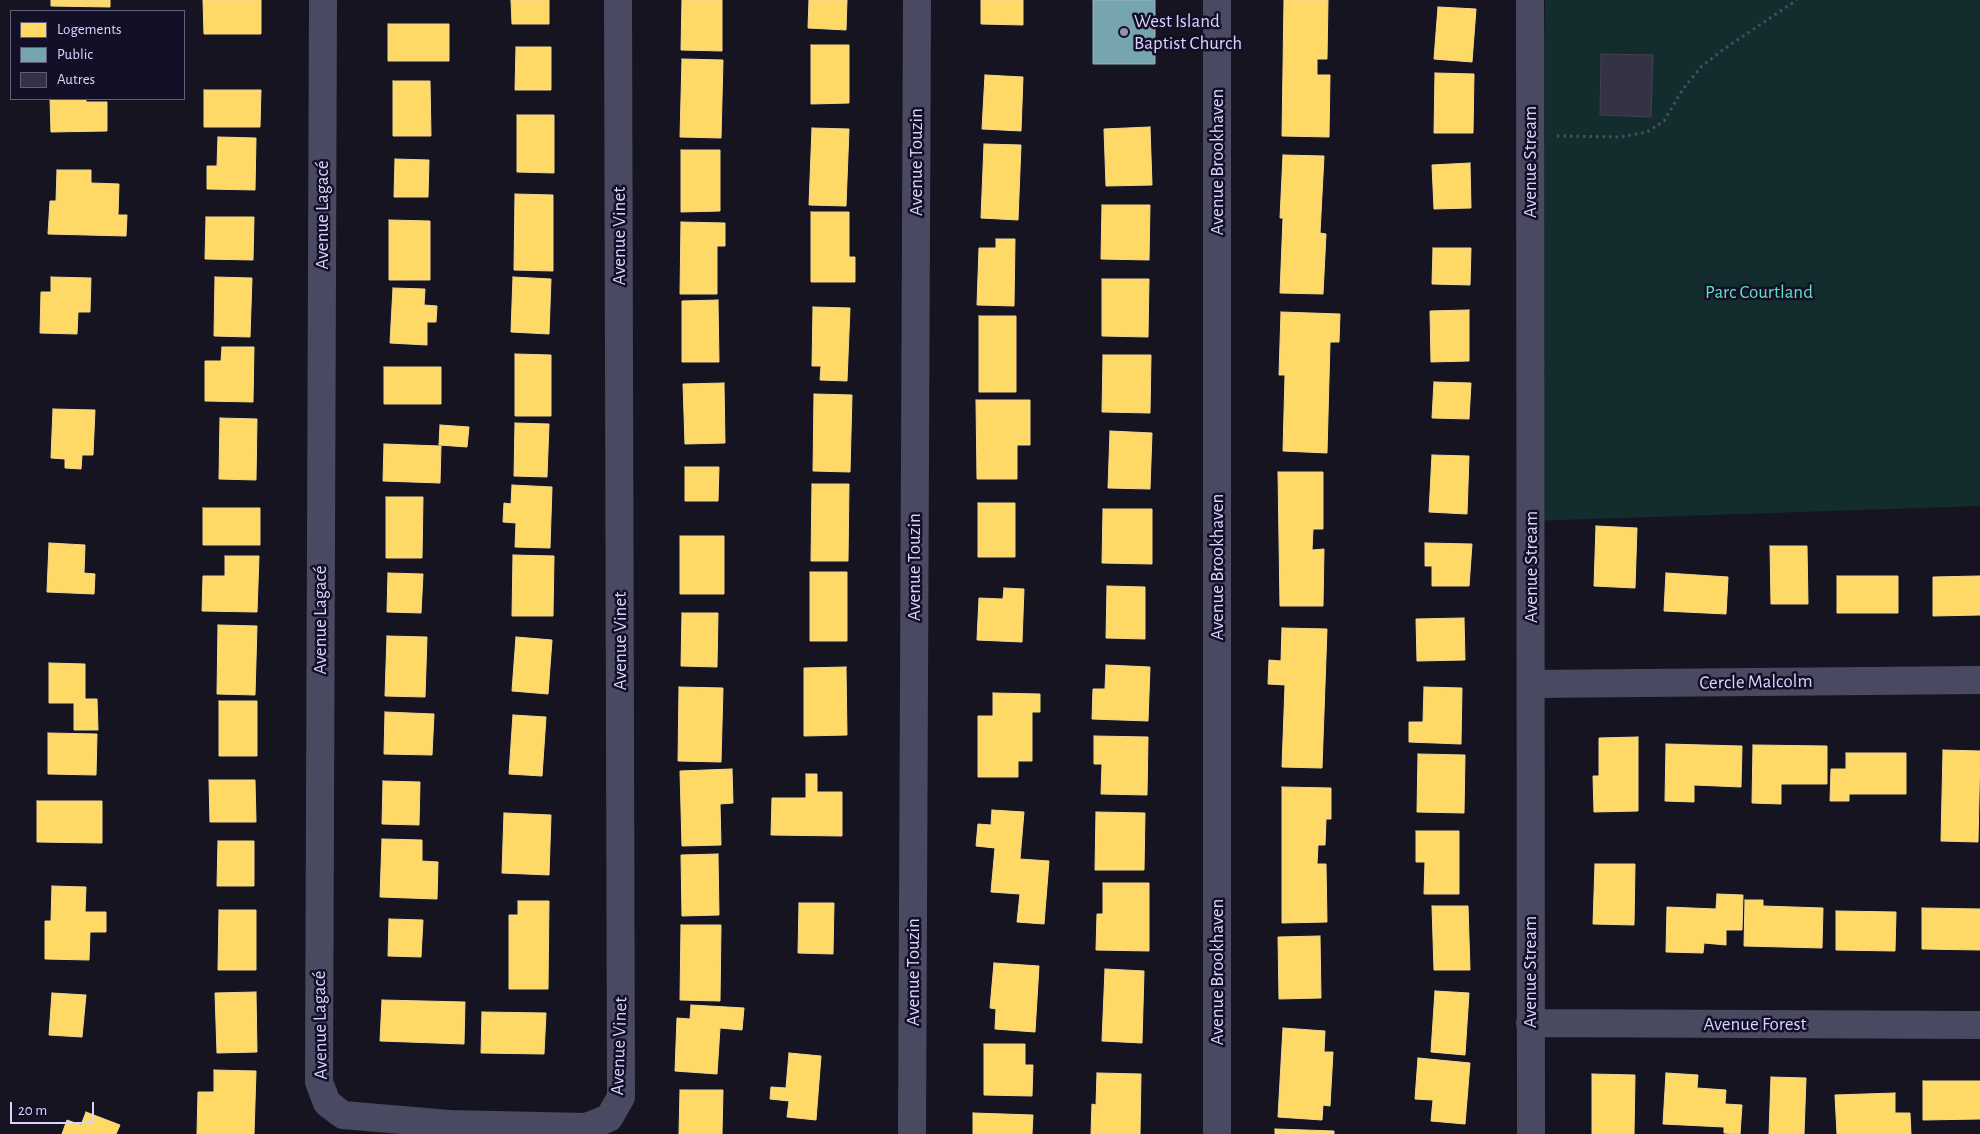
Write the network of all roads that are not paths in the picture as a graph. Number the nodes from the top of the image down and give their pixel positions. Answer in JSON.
{"nodes":[{"id":1,"x":323,"y":0,"type":"edge"},
{"id":2,"x":618,"y":0,"type":"edge"},
{"id":3,"x":917,"y":0,"type":"edge"},
{"id":4,"x":1217,"y":0,"type":"edge"},
{"id":5,"x":1530,"y":0,"type":"edge"},
{"id":6,"x":1980,"y":680,"type":"edge"},
{"id":7,"x":1531,"y":684,"type":"junction"},
{"id":8,"x":1530,"y":1023,"type":"junction"},
{"id":9,"x":1980,"y":1025,"type":"edge"},
{"id":10,"x":450,"y":1129,"type":"edge"},
{"id":11,"x":912,"y":1134,"type":"edge"},
{"id":12,"x":1217,"y":1134,"type":"edge"},
{"id":13,"x":1531,"y":1134,"type":"edge"}],
"edges":[{"from":1,"to":10,"type":"street","name":"Avenue Lagacé"},
{"from":2,"to":10,"type":"street","name":"Avenue Vinet"},
{"from":3,"to":11,"type":"street","name":"Avenue Touzin"},
{"from":4,"to":12,"type":"street","name":"Avenue Brookhaven"},
{"from":5,"to":7,"type":"street","name":"Avenue Stream"},
{"from":6,"to":7,"type":"street","name":"Cercle Malcolm"},
{"from":7,"to":8,"type":"street","name":"Avenue Stream"},
{"from":8,"to":9,"type":"street","name":"Avenue Forest"},
{"from":8,"to":13,"type":"street","name":"Avenue Stream"}]}
